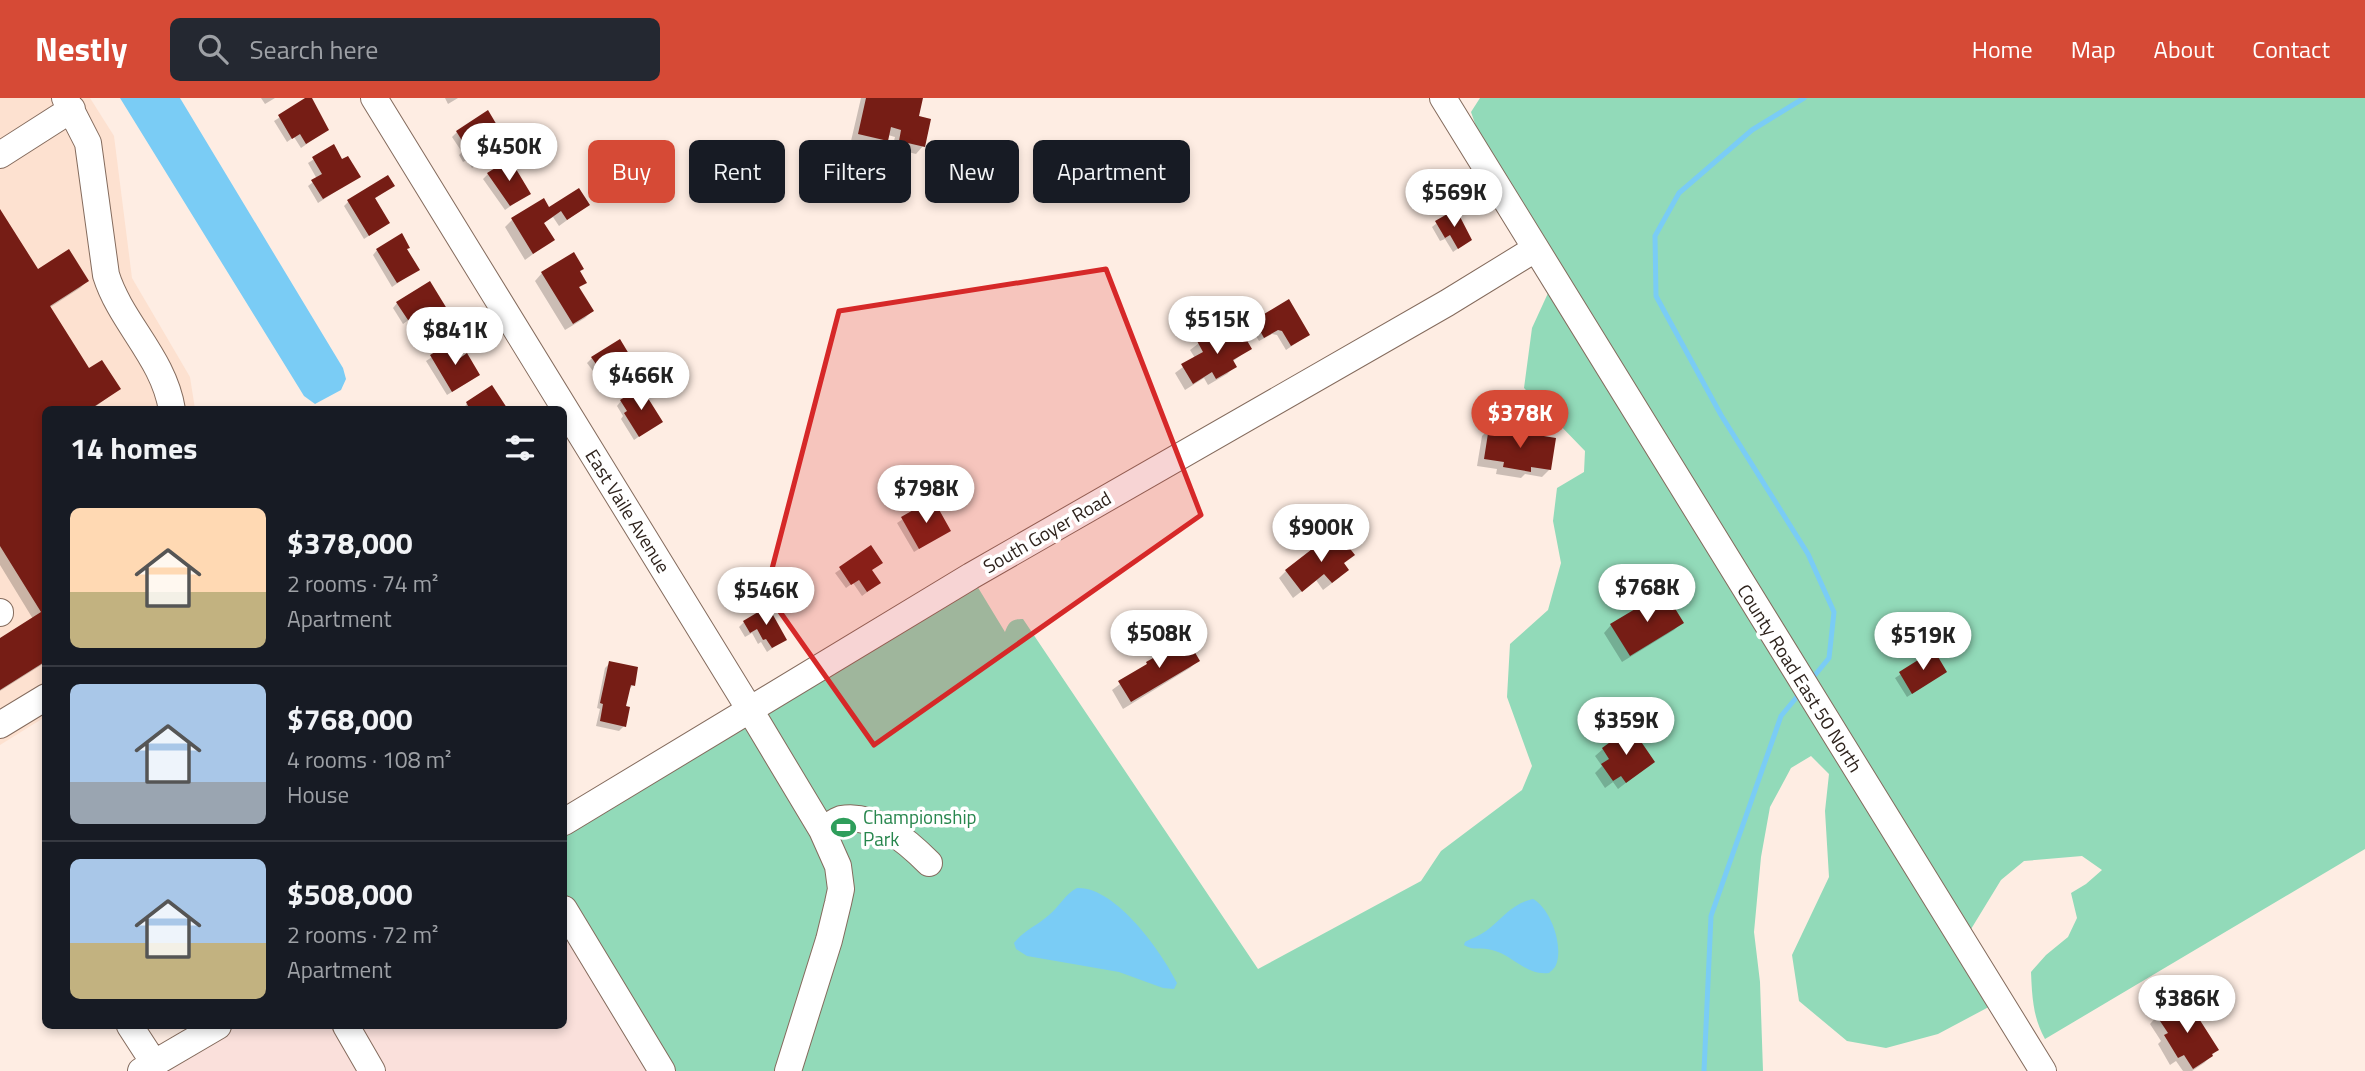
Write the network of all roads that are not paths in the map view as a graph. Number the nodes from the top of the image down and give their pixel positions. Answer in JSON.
{"nodes":[{"id":1,"x":374,"y":98,"type":"edge"},
{"id":2,"x":1443,"y":98,"type":"edge"},
{"id":3,"x":68,"y":104,"type":"edge"},
{"id":4,"x":0,"y":155,"type":"edge"},
{"id":5,"x":1535,"y":249,"type":"junction"},
{"id":6,"x":171,"y":406,"type":"edge"},
{"id":7,"x":563,"y":406,"type":"edge"},
{"id":8,"x":567,"y":412,"type":"edge"},
{"id":9,"x":42,"y":700,"type":"edge"},
{"id":10,"x":750,"y":710,"type":"junction"},
{"id":11,"x":0,"y":725,"type":"edge"},
{"id":12,"x":567,"y":820,"type":"edge"},
{"id":13,"x":822,"y":830,"type":"junction"},
{"id":14,"x":929,"y":863,"type":"dead end"},
{"id":15,"x":567,"y":914,"type":"edge"},
{"id":16,"x":132,"y":1029,"type":"edge"},
{"id":17,"x":214,"y":1029,"type":"edge"},
{"id":18,"x":348,"y":1029,"type":"edge"},
{"id":19,"x":158,"y":1066,"type":"edge"},
{"id":20,"x":372,"y":1071,"type":"edge"},
{"id":21,"x":662,"y":1071,"type":"edge"},
{"id":22,"x":788,"y":1071,"type":"edge"},
{"id":23,"x":2043,"y":1071,"type":"edge"}],
"edges":[{"from":1,"to":7,"type":"street","name":"East Vaile Avenue"},
{"from":2,"to":5,"type":"street","name":"County Road East 50 North"},
{"from":3,"to":4,"type":"street"},
{"from":3,"to":6,"type":"street"},
{"from":5,"to":10,"type":"street","name":"South Goyer Road"},
{"from":5,"to":23,"type":"street","name":"County Road East 50 North"},
{"from":8,"to":10,"type":"street","name":"East Vaile Avenue"},
{"from":9,"to":11,"type":"street"},
{"from":10,"to":12,"type":"street","name":"South Goyer Road"},
{"from":10,"to":13,"type":"street","name":"East Vaile Avenue"},
{"from":13,"to":14,"type":"street"},
{"from":13,"to":22,"type":"street","name":"East Vaile Avenue"},
{"from":15,"to":21,"type":"street"},
{"from":16,"to":19,"type":"street"},
{"from":17,"to":19,"type":"street"},
{"from":18,"to":20,"type":"street"}]}
